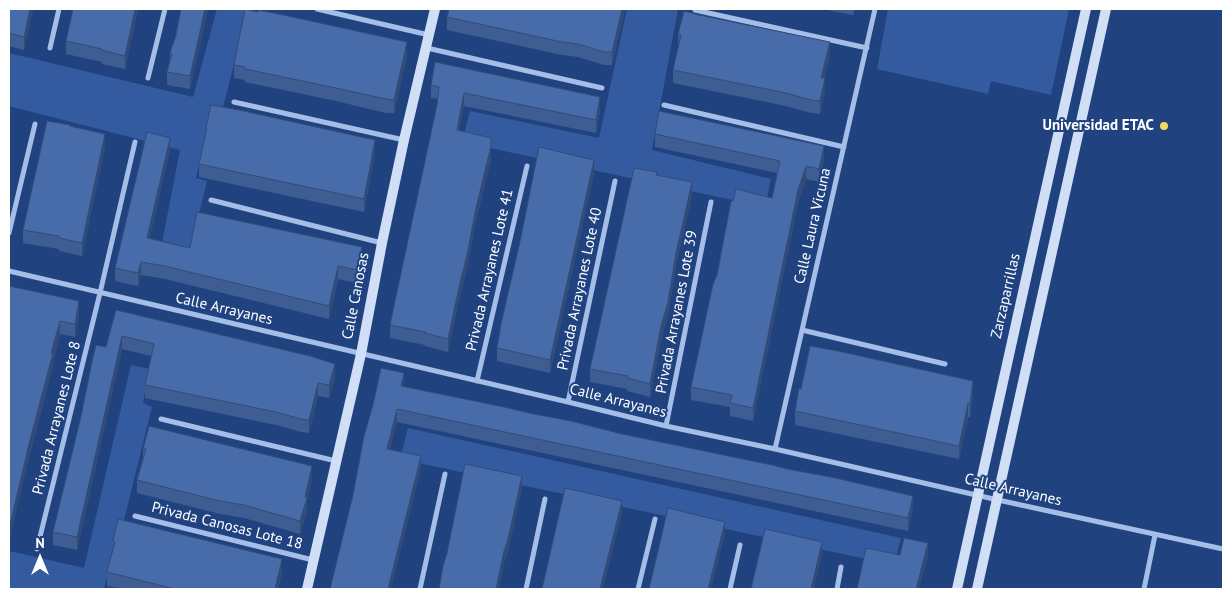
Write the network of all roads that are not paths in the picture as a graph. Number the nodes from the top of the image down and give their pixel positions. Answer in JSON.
{"nodes":[{"id":1,"x":59,"y":9,"type":"edge"},
{"id":2,"x":165,"y":9,"type":"edge"},
{"id":3,"x":317,"y":9,"type":"edge"},
{"id":4,"x":435,"y":9,"type":"edge"},
{"id":5,"x":875,"y":9,"type":"edge"},
{"id":6,"x":1086,"y":9,"type":"edge"},
{"id":7,"x":1106,"y":9,"type":"edge"},
{"id":8,"x":695,"y":10,"type":"edge"},
{"id":9,"x":429,"y":35,"type":"junction"},
{"id":10,"x":50,"y":48,"type":"dead end"},
{"id":11,"x":427,"y":48,"type":"junction"},
{"id":12,"x":867,"y":48,"type":"junction"},
{"id":13,"x":148,"y":78,"type":"dead end"},
{"id":14,"x":602,"y":88,"type":"dead end"},
{"id":15,"x":234,"y":102,"type":"dead end"},
{"id":16,"x":664,"y":105,"type":"dead end"},
{"id":17,"x":35,"y":124,"type":"dead end"},
{"id":18,"x":404,"y":140,"type":"junction"},
{"id":19,"x":135,"y":142,"type":"dead end"},
{"id":20,"x":844,"y":148,"type":"junction"},
{"id":21,"x":527,"y":166,"type":"dead end"},
{"id":22,"x":615,"y":181,"type":"dead end"},
{"id":23,"x":211,"y":200,"type":"dead end"},
{"id":24,"x":711,"y":202,"type":"dead end"},
{"id":25,"x":9,"y":233,"type":"edge"},
{"id":26,"x":382,"y":243,"type":"junction"},
{"id":27,"x":9,"y":271,"type":"edge"},
{"id":28,"x":100,"y":293,"type":"junction"},
{"id":29,"x":802,"y":330,"type":"junction"},
{"id":30,"x":361,"y":354,"type":"junction"},
{"id":31,"x":945,"y":364,"type":"dead end"},
{"id":32,"x":477,"y":381,"type":"junction"},
{"id":33,"x":568,"y":402,"type":"junction"},
{"id":34,"x":162,"y":418,"type":"dead end"},
{"id":35,"x":666,"y":426,"type":"junction"},
{"id":36,"x":775,"y":449,"type":"junction"},
{"id":37,"x":336,"y":461,"type":"junction"},
{"id":38,"x":444,"y":474,"type":"dead end"},
{"id":39,"x":977,"y":495,"type":"junction"},
{"id":40,"x":545,"y":499,"type":"dead end"},
{"id":41,"x":998,"y":500,"type":"junction"},
{"id":42,"x":136,"y":516,"type":"dead end"},
{"id":43,"x":655,"y":519,"type":"dead end"},
{"id":44,"x":1155,"y":535,"type":"junction"},
{"id":45,"x":740,"y":545,"type":"dead end"},
{"id":46,"x":37,"y":549,"type":"dead end"},
{"id":47,"x":1223,"y":549,"type":"edge"},
{"id":48,"x":313,"y":560,"type":"junction"},
{"id":49,"x":841,"y":567,"type":"dead end"},
{"id":50,"x":307,"y":589,"type":"edge"},
{"id":51,"x":420,"y":589,"type":"edge"},
{"id":52,"x":526,"y":589,"type":"edge"},
{"id":53,"x":638,"y":589,"type":"edge"},
{"id":54,"x":730,"y":589,"type":"edge"},
{"id":55,"x":837,"y":589,"type":"edge"},
{"id":56,"x":957,"y":589,"type":"edge"},
{"id":57,"x":977,"y":589,"type":"edge"},
{"id":58,"x":1144,"y":589,"type":"edge"}],
"edges":[{"from":1,"to":10,"type":"street"},
{"from":2,"to":13,"type":"street"},
{"from":3,"to":9,"type":"street"},
{"from":4,"to":9,"type":"street","name":"Calle Canosas"},
{"from":5,"to":12,"type":"street","name":"Calle Laura Vicuna"},
{"from":6,"to":39,"type":"street","name":"Zarzaparrillas"},
{"from":7,"to":41,"type":"street"},
{"from":8,"to":12,"type":"street"},
{"from":9,"to":11,"type":"street","name":"Calle Canosas"},
{"from":11,"to":14,"type":"street"},
{"from":11,"to":18,"type":"street","name":"Calle Canosas"},
{"from":12,"to":20,"type":"street","name":"Calle Laura Vicuna"},
{"from":15,"to":18,"type":"street"},
{"from":16,"to":20,"type":"street"},
{"from":17,"to":25,"type":"street"},
{"from":18,"to":26,"type":"street","name":"Calle Canosas"},
{"from":19,"to":28,"type":"street","name":"Privada Arrayanes Lote 8"},
{"from":20,"to":29,"type":"street","name":"Calle Laura Vicuna"},
{"from":21,"to":32,"type":"street","name":"Privada Arrayanes Lote 41"},
{"from":22,"to":33,"type":"street","name":"Privada Arrayanes Lote 40"},
{"from":23,"to":26,"type":"street"},
{"from":24,"to":35,"type":"street","name":"Privada Arrayanes Lote 39"},
{"from":26,"to":30,"type":"street","name":"Calle Canosas"},
{"from":27,"to":28,"type":"street","name":"Calle Arrayanes"},
{"from":28,"to":30,"type":"street","name":"Calle Arrayanes"},
{"from":28,"to":46,"type":"street","name":"Privada Arrayanes Lote 8"},
{"from":29,"to":31,"type":"street"},
{"from":29,"to":36,"type":"street","name":"Calle Laura Vicuna"},
{"from":30,"to":32,"type":"street","name":"Calle Arrayanes"},
{"from":30,"to":37,"type":"street","name":"Calle Canosas"},
{"from":32,"to":33,"type":"street","name":"Calle Arrayanes"},
{"from":33,"to":35,"type":"street","name":"Calle Arrayanes"},
{"from":34,"to":37,"type":"street"},
{"from":35,"to":36,"type":"street","name":"Calle Arrayanes"},
{"from":36,"to":39,"type":"street","name":"Calle Arrayanes"},
{"from":37,"to":48,"type":"street","name":"Calle Canosas"},
{"from":38,"to":51,"type":"street"},
{"from":39,"to":41,"type":"street","name":"Calle Arrayanes"},
{"from":39,"to":56,"type":"street","name":"Zarzaparrillas"},
{"from":40,"to":52,"type":"street"},
{"from":41,"to":44,"type":"street","name":"Calle Arrayanes"},
{"from":41,"to":57,"type":"street"},
{"from":42,"to":48,"type":"street","name":"Privada Canosas Lote 18"},
{"from":43,"to":53,"type":"street"},
{"from":44,"to":47,"type":"street","name":"Calle Arrayanes"},
{"from":44,"to":58,"type":"street"},
{"from":45,"to":54,"type":"street"},
{"from":48,"to":50,"type":"street","name":"Calle Canosas"},
{"from":49,"to":55,"type":"street"}]}
